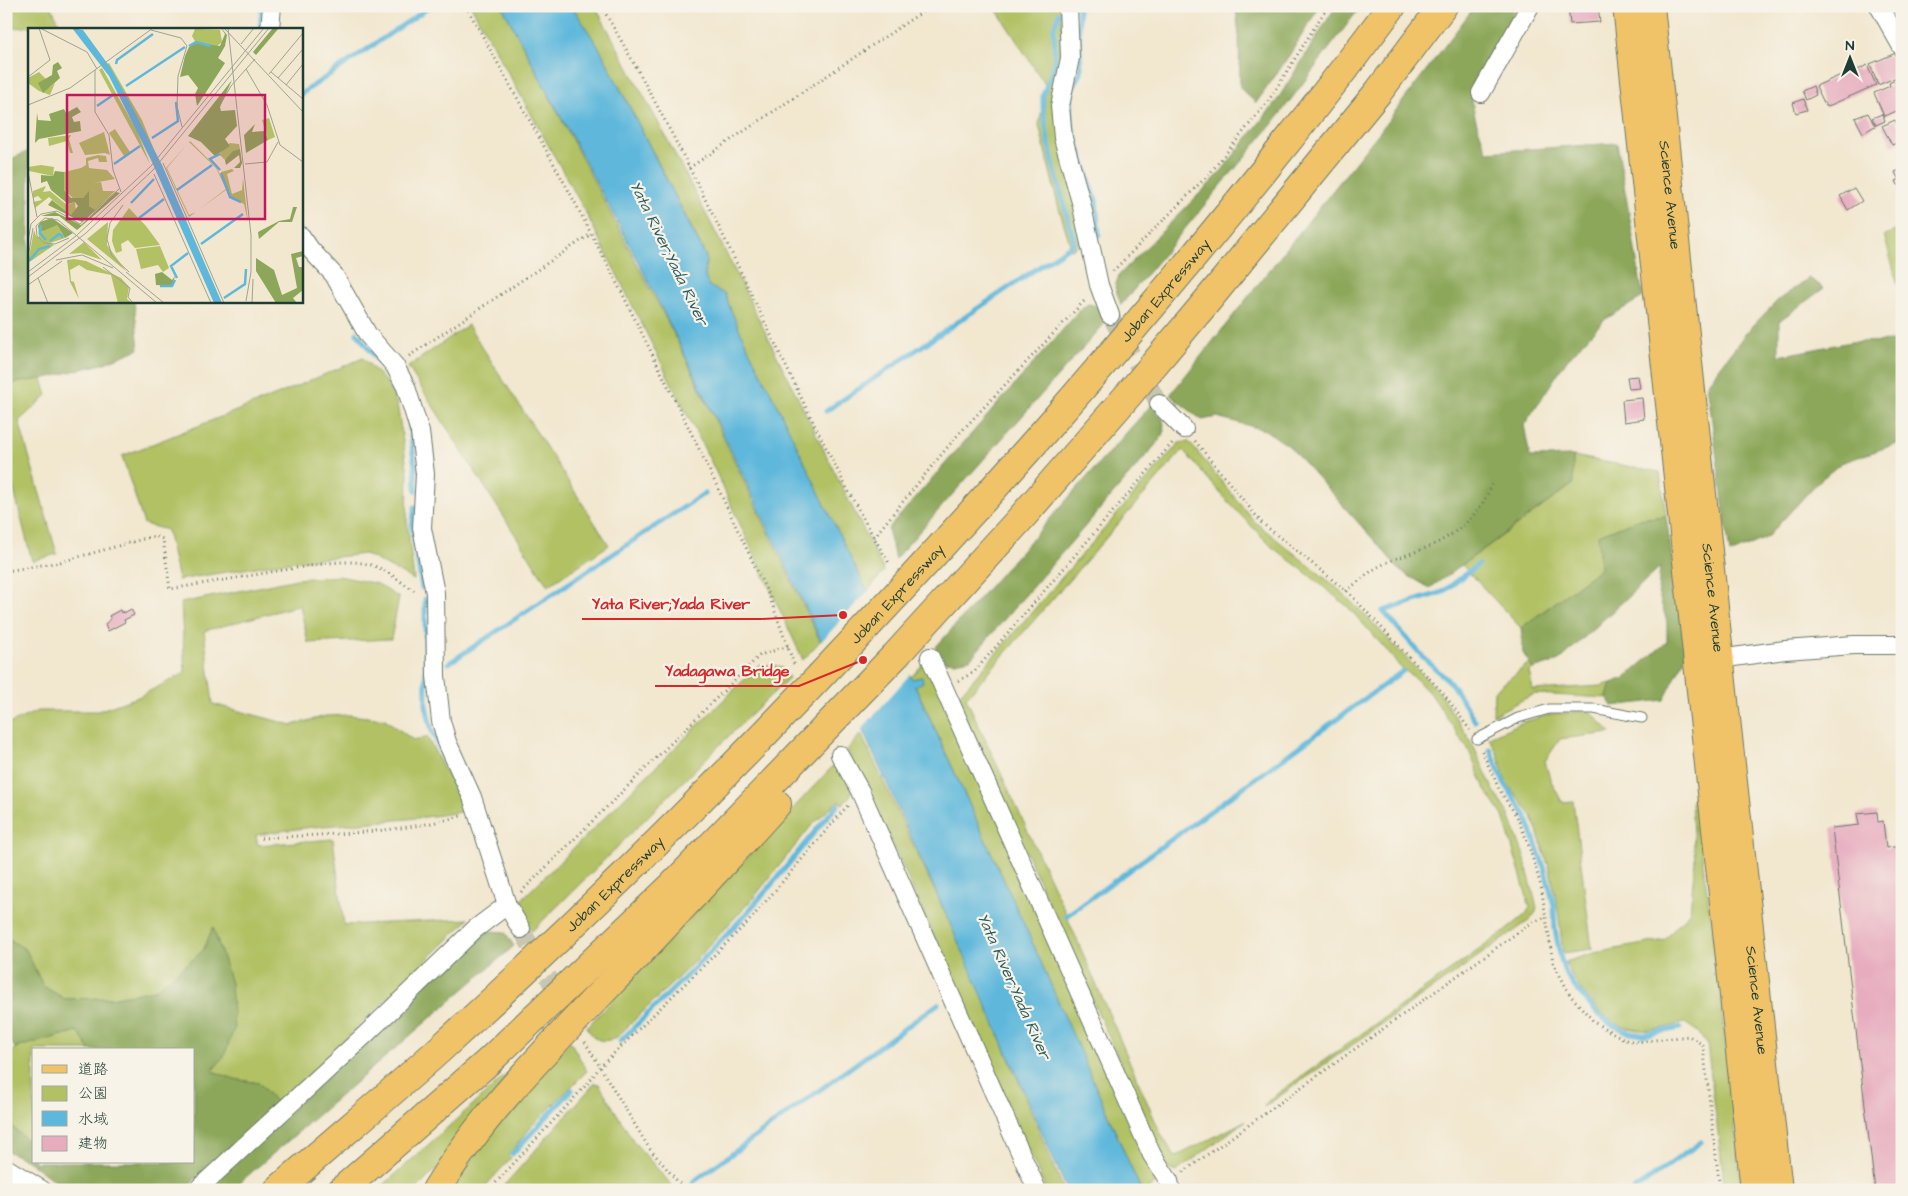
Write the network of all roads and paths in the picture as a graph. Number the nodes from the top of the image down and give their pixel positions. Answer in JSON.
{"nodes":[{"id":1,"x":272,"y":6,"type":"edge"},
{"id":2,"x":466,"y":6,"type":"edge"},
{"id":3,"x":601,"y":6,"type":"edge"},
{"id":4,"x":931,"y":6,"type":"edge"},
{"id":5,"x":1068,"y":6,"type":"edge"},
{"id":6,"x":1328,"y":6,"type":"edge"},
{"id":7,"x":1392,"y":6,"type":"edge"},
{"id":8,"x":1443,"y":6,"type":"edge"},
{"id":9,"x":1530,"y":6,"type":"edge"},
{"id":10,"x":1627,"y":6,"type":"edge"},
{"id":11,"x":1650,"y":6,"type":"edge"},
{"id":12,"x":1879,"y":6,"type":"edge"},
{"id":13,"x":270,"y":28,"type":"edge"},
{"id":14,"x":1902,"y":47,"type":"edge"},
{"id":15,"x":1481,"y":92,"type":"dead end"},
{"id":16,"x":689,"y":168,"type":"junction"},
{"id":17,"x":591,"y":234,"type":"junction"},
{"id":18,"x":302,"y":237,"type":"edge"},
{"id":19,"x":1099,"y":284,"type":"junction"},
{"id":20,"x":1110,"y":315,"type":"tunnel mouth"},
{"id":21,"x":395,"y":366,"type":"junction"},
{"id":22,"x":1159,"y":404,"type":"tunnel mouth"},
{"id":23,"x":1184,"y":430,"type":"junction"},
{"id":24,"x":1492,"y":483,"type":"dead end"},
{"id":25,"x":874,"y":537,"type":"junction"},
{"id":26,"x":889,"y":563,"type":"dead end"},
{"id":27,"x":6,"y":571,"type":"edge"},
{"id":28,"x":1346,"y":591,"type":"junction"},
{"id":29,"x":435,"y":593,"type":"junction"},
{"id":30,"x":1902,"y":645,"type":"edge"},
{"id":31,"x":789,"y":646,"type":"junction"},
{"id":32,"x":930,"y":657,"type":"dead end"},
{"id":33,"x":1719,"y":659,"type":"junction"},
{"id":34,"x":794,"y":664,"type":"dead end"},
{"id":35,"x":945,"y":690,"type":"junction"},
{"id":36,"x":1642,"y":718,"type":"dead end"},
{"id":37,"x":837,"y":738,"type":"junction"},
{"id":38,"x":1477,"y":739,"type":"junction"},
{"id":39,"x":860,"y":791,"type":"junction"},
{"id":40,"x":476,"y":812,"type":"junction"},
{"id":41,"x":261,"y":838,"type":"dead end"},
{"id":42,"x":507,"y":905,"type":"junction"},
{"id":43,"x":1546,"y":917,"type":"junction"},
{"id":44,"x":521,"y":929,"type":"tunnel mouth"},
{"id":45,"x":581,"y":1035,"type":"tunnel mouth"},
{"id":46,"x":6,"y":1048,"type":"edge"},
{"id":47,"x":438,"y":1051,"type":"junction"},
{"id":48,"x":11,"y":1054,"type":"dead end"},
{"id":49,"x":599,"y":1068,"type":"junction"},
{"id":50,"x":6,"y":1168,"type":"edge"},
{"id":51,"x":1170,"y":1186,"type":"edge"},
{"id":52,"x":42,"y":1190,"type":"edge"},
{"id":53,"x":197,"y":1190,"type":"edge"},
{"id":54,"x":263,"y":1190,"type":"edge"},
{"id":55,"x":278,"y":1190,"type":"edge"},
{"id":56,"x":342,"y":1190,"type":"edge"},
{"id":57,"x":436,"y":1190,"type":"edge"},
{"id":58,"x":489,"y":1190,"type":"edge"},
{"id":59,"x":685,"y":1190,"type":"edge"},
{"id":60,"x":1037,"y":1190,"type":"edge"},
{"id":61,"x":1720,"y":1190,"type":"edge"},
{"id":62,"x":1755,"y":1190,"type":"edge"},
{"id":63,"x":1778,"y":1190,"type":"edge"}],
"edges":[{"from":1,"to":13,"type":"street"},
{"from":2,"to":17,"type":"path"},
{"from":3,"to":16,"type":"path"},
{"from":4,"to":16,"type":"path"},
{"from":5,"to":19,"type":"street"},
{"from":6,"to":19,"type":"path"},
{"from":7,"to":47,"type":"main road","name":"Joban Expressway"},
{"from":8,"to":37,"type":"main road"},
{"from":9,"to":15,"type":"street"},
{"from":10,"to":62,"type":"main road","name":"Science Avenue"},
{"from":11,"to":33,"type":"main road","name":"Science Avenue"},
{"from":12,"to":14,"type":"street"},
{"from":16,"to":25,"type":"path"},
{"from":17,"to":21,"type":"path"},
{"from":17,"to":31,"type":"path"},
{"from":18,"to":21,"type":"street"},
{"from":19,"to":20,"type":"street"},
{"from":19,"to":25,"type":"path"},
{"from":21,"to":29,"type":"street"},
{"from":22,"to":23,"type":"street"},
{"from":23,"to":28,"type":"path"},
{"from":23,"to":35,"type":"path"},
{"from":24,"to":28,"type":"path"},
{"from":25,"to":26,"type":"path"},
{"from":27,"to":29,"type":"path"},
{"from":28,"to":38,"type":"path"},
{"from":29,"to":40,"type":"street"},
{"from":30,"to":33,"type":"street"},
{"from":31,"to":34,"type":"path"},
{"from":31,"to":42,"type":"path"},
{"from":32,"to":35,"type":"street"},
{"from":33,"to":63,"type":"main road","name":"Science Avenue"},
{"from":35,"to":51,"type":"street"},
{"from":36,"to":38,"type":"lane"},
{"from":37,"to":39,"type":"street"},
{"from":37,"to":56,"type":"main road"},
{"from":37,"to":57,"type":"main road"},
{"from":38,"to":43,"type":"path"},
{"from":39,"to":49,"type":"path"},
{"from":39,"to":60,"type":"street"},
{"from":40,"to":41,"type":"path"},
{"from":40,"to":42,"type":"street"},
{"from":42,"to":44,"type":"street"},
{"from":42,"to":53,"type":"street"},
{"from":43,"to":51,"type":"path"},
{"from":43,"to":61,"type":"path"},
{"from":45,"to":49,"type":"path"},
{"from":46,"to":48,"type":"path"},
{"from":47,"to":54,"type":"main road"},
{"from":47,"to":55,"type":"main road","name":"Joban Expressway"},
{"from":49,"to":58,"type":"path"},
{"from":49,"to":59,"type":"path"},
{"from":50,"to":52,"type":"street"}]}
